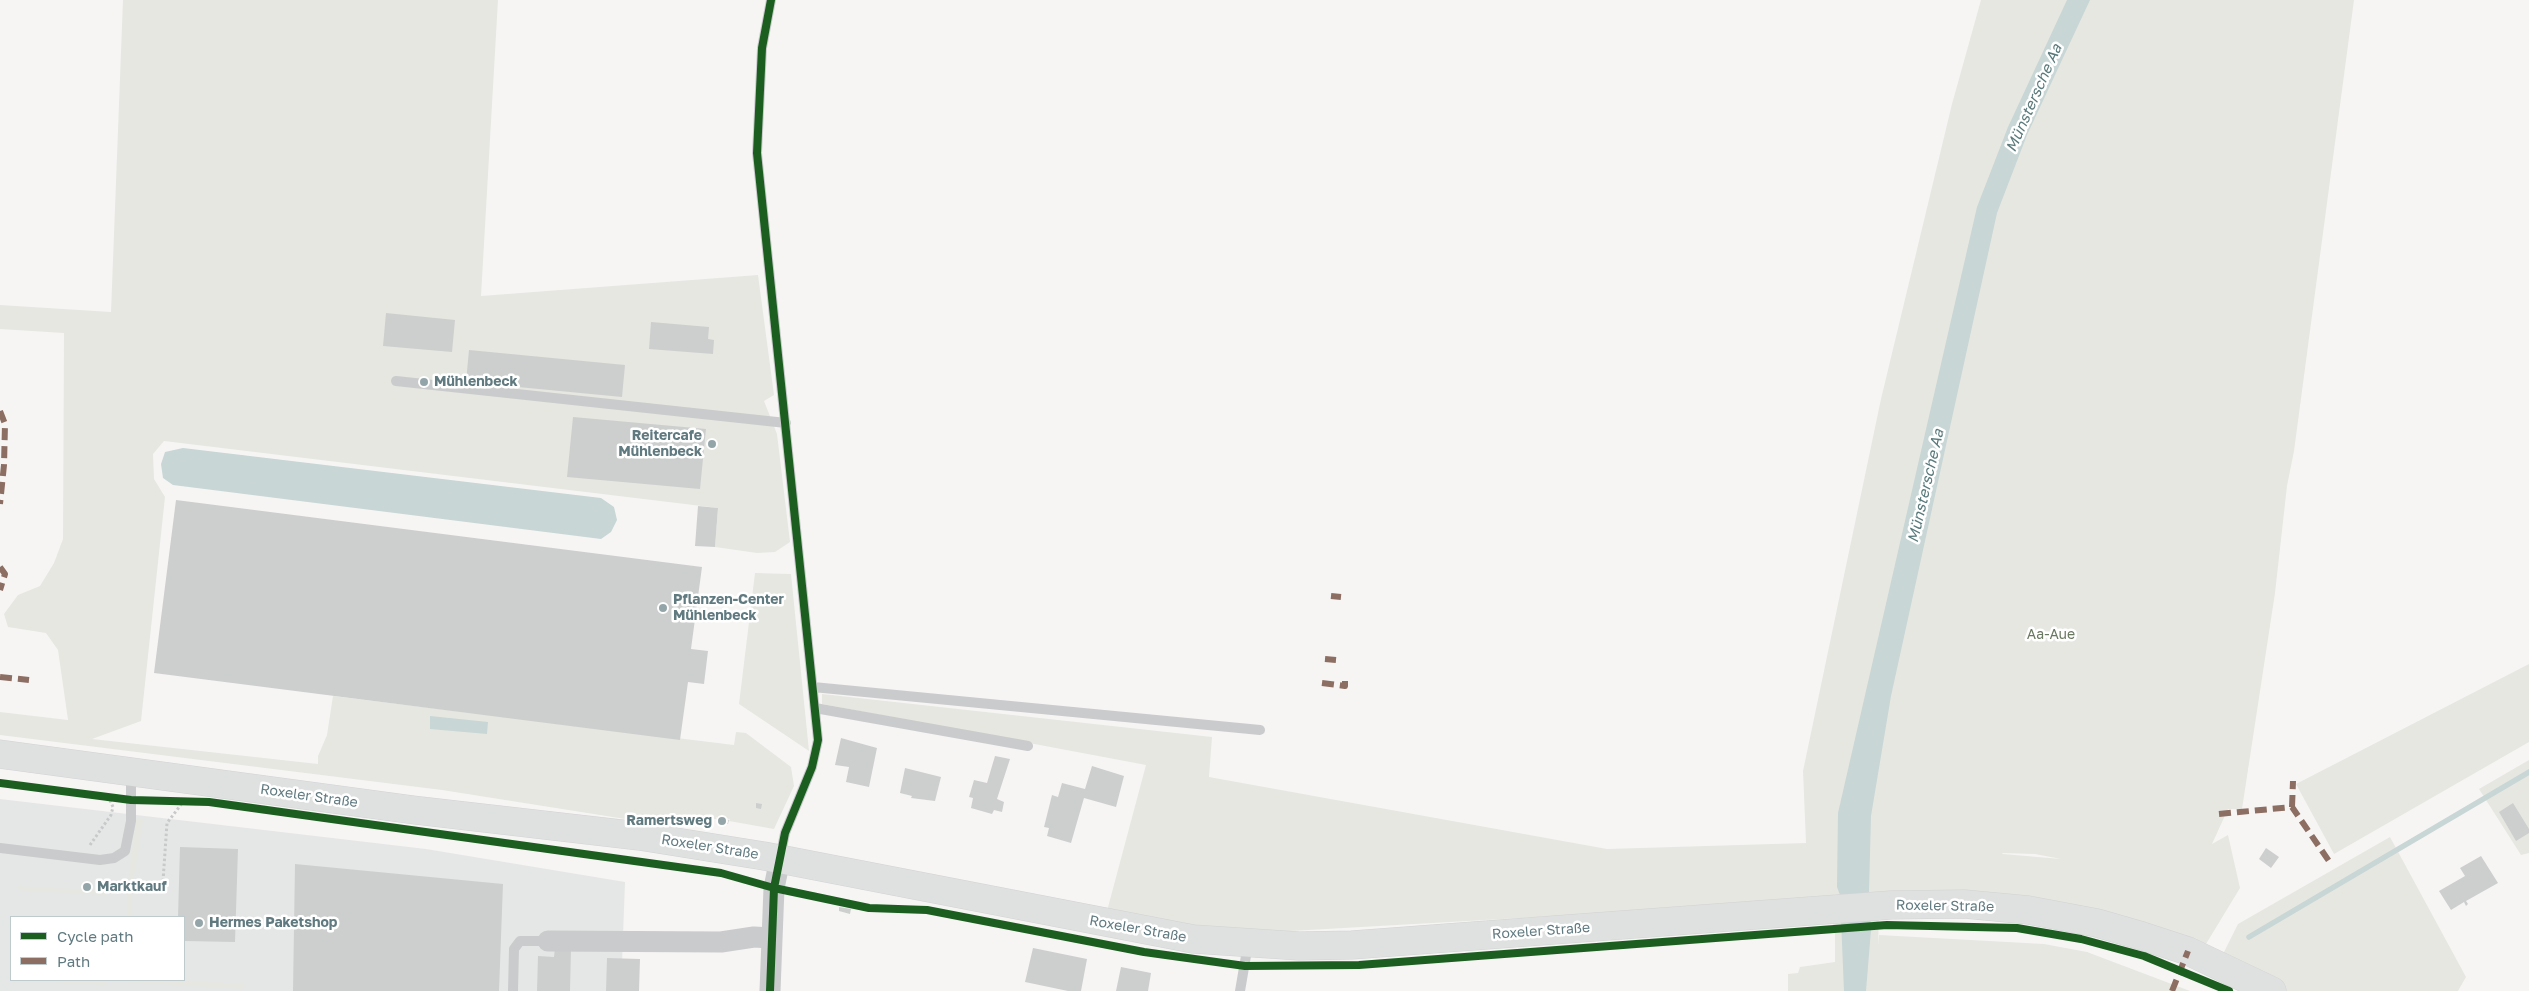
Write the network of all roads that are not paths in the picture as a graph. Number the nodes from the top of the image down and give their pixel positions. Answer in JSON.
{"nodes":[{"id":1,"x":770,"y":0,"type":"edge"},
{"id":2,"x":396,"y":381,"type":"dead end"},
{"id":3,"x":786,"y":423,"type":"junction"},
{"id":4,"x":813,"y":686,"type":"junction"},
{"id":5,"x":815,"y":708,"type":"junction"},
{"id":6,"x":1260,"y":730,"type":"dead end"},
{"id":7,"x":1028,"y":746,"type":"dead end"},
{"id":8,"x":0,"y":754,"type":"edge"},
{"id":9,"x":131,"y":771,"type":"junction"},
{"id":10,"x":0,"y":848,"type":"edge"},
{"id":11,"x":780,"y":859,"type":"junction"},
{"id":12,"x":771,"y":938,"type":"junction"},
{"id":13,"x":548,"y":941,"type":"joint"},
{"id":14,"x":1248,"y":943,"type":"junction"},
{"id":15,"x":513,"y":991,"type":"edge"},
{"id":16,"x":770,"y":991,"type":"edge"},
{"id":17,"x":1240,"y":991,"type":"edge"},
{"id":18,"x":2272,"y":991,"type":"edge"}],
"edges":[{"from":1,"to":3,"type":"lane"},
{"from":2,"to":3,"type":"lane"},
{"from":3,"to":4,"type":"lane"},
{"from":4,"to":5,"type":"lane"},
{"from":4,"to":6,"type":"lane"},
{"from":5,"to":7,"type":"lane"},
{"from":5,"to":11,"type":"lane"},
{"from":8,"to":9,"type":"main road","name":"Roxeler Straße"},
{"from":9,"to":10,"type":"lane"},
{"from":9,"to":11,"type":"main road","name":"Roxeler Straße"},
{"from":11,"to":12,"type":"street"},
{"from":11,"to":14,"type":"main road","name":"Roxeler Straße"},
{"from":12,"to":13,"type":"street"},
{"from":12,"to":16,"type":"street"},
{"from":13,"to":15,"type":"lane"},
{"from":14,"to":17,"type":"lane"},
{"from":14,"to":18,"type":"main road","name":"Roxeler Straße"}]}
